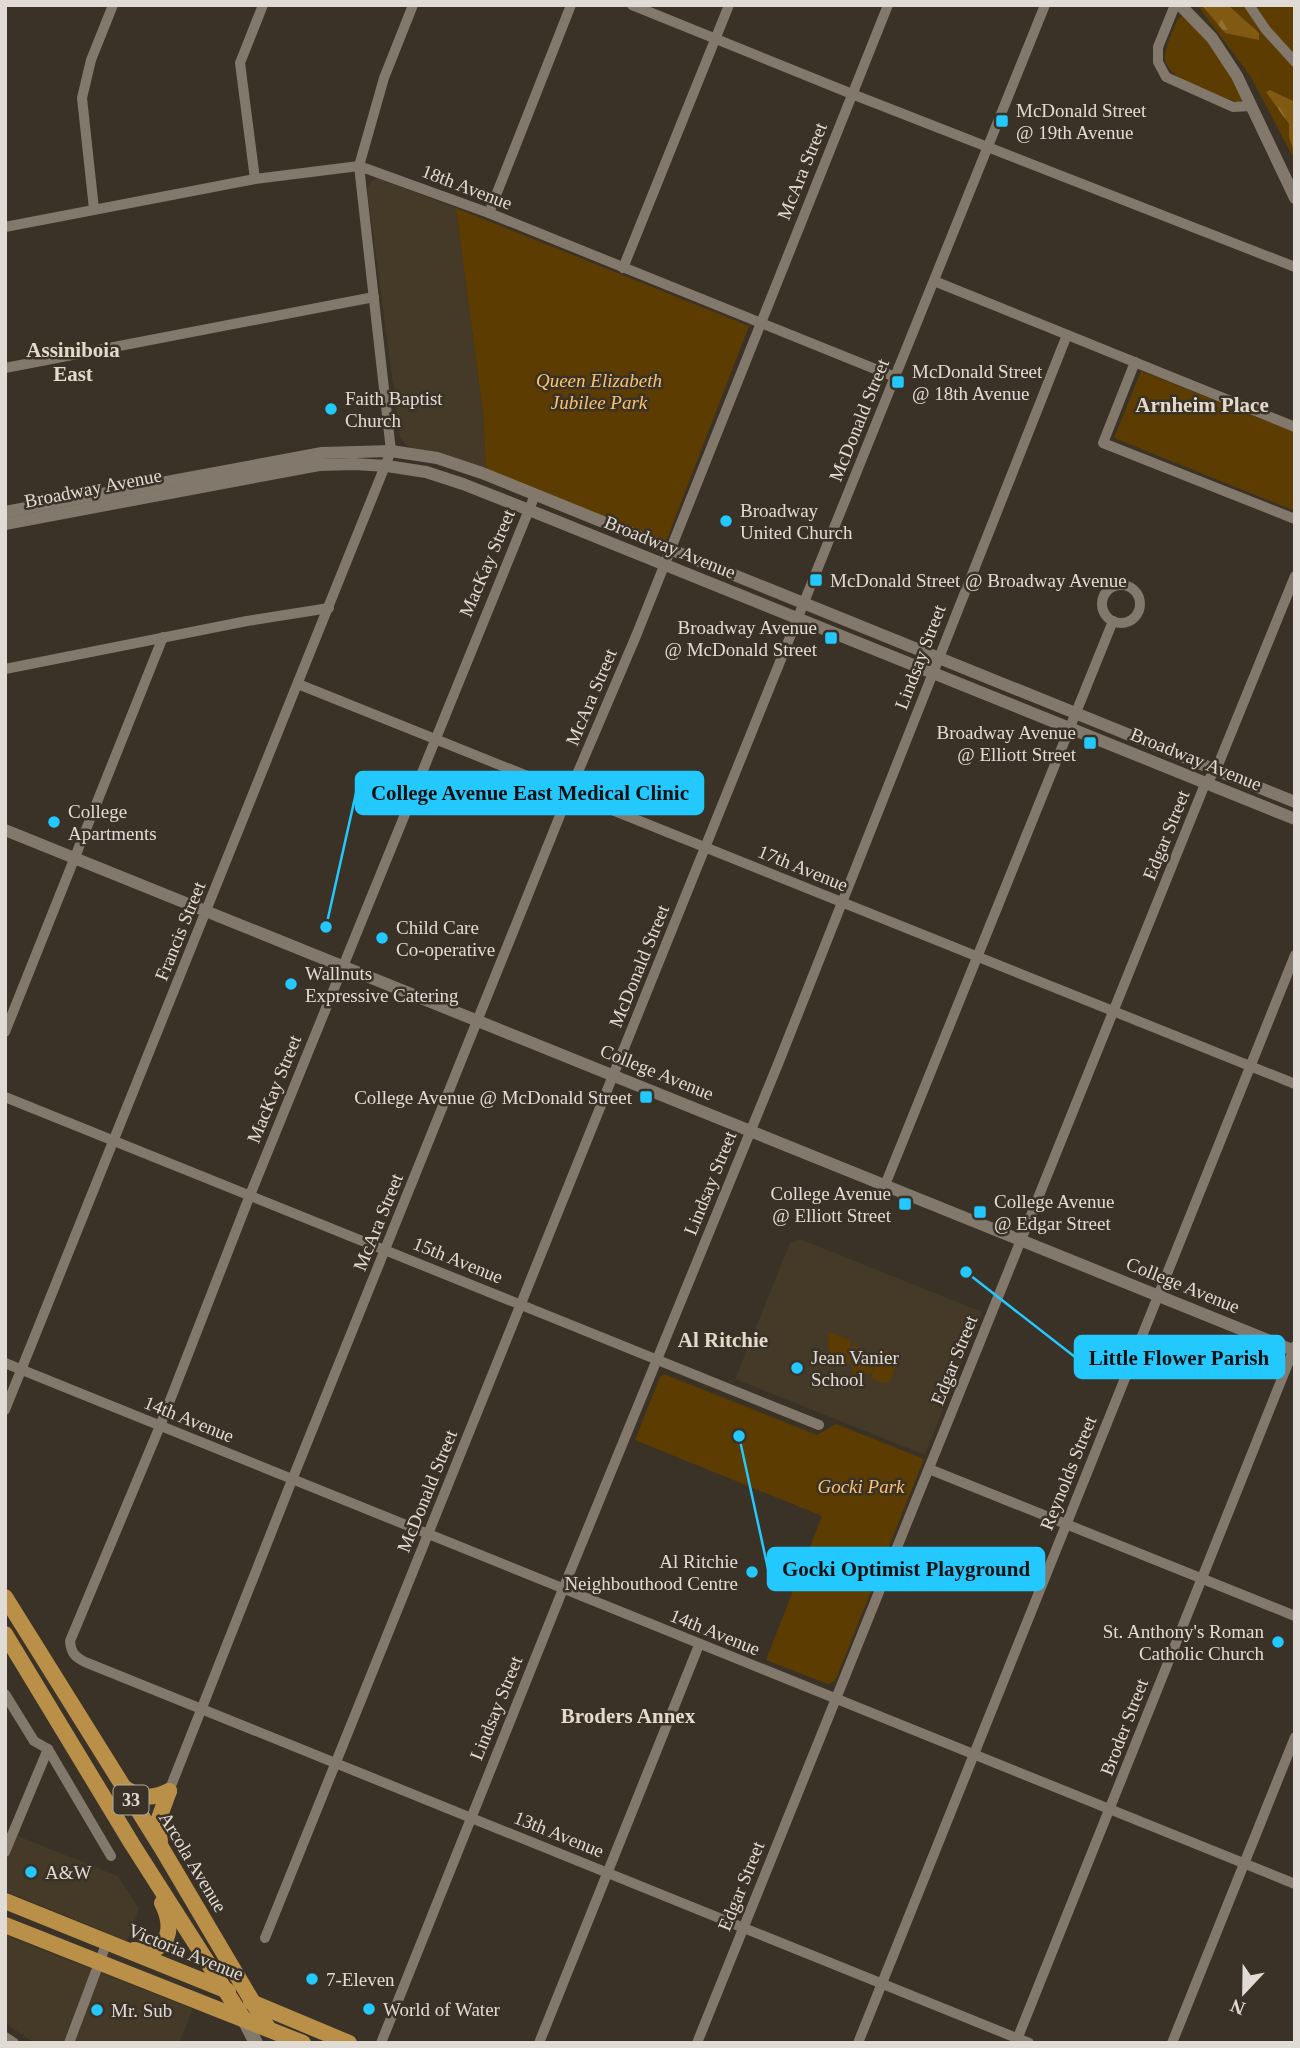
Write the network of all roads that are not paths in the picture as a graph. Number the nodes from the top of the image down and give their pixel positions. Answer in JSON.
{"nodes":[{"id":1,"x":113,"y":5,"type":"edge"},
{"id":2,"x":263,"y":5,"type":"edge"},
{"id":3,"x":413,"y":5,"type":"edge"},
{"id":4,"x":572,"y":5,"type":"edge"},
{"id":5,"x":632,"y":5,"type":"edge"},
{"id":6,"x":729,"y":5,"type":"edge"},
{"id":7,"x":888,"y":5,"type":"edge"},
{"id":8,"x":1045,"y":5,"type":"edge"},
{"id":9,"x":1177,"y":5,"type":"edge"},
{"id":10,"x":1249,"y":5,"type":"edge"},
{"id":11,"x":715,"y":39,"type":"junction"},
{"id":12,"x":1295,"y":62,"type":"edge"},
{"id":13,"x":852,"y":94,"type":"junction"},
{"id":14,"x":1251,"y":106,"type":"junction"},
{"id":15,"x":988,"y":146,"type":"junction"},
{"id":16,"x":359,"y":166,"type":"junction"},
{"id":17,"x":255,"y":179,"type":"junction"},
{"id":18,"x":1295,"y":198,"type":"edge"},
{"id":19,"x":94,"y":209,"type":"junction"},
{"id":20,"x":489,"y":213,"type":"junction"},
{"id":21,"x":5,"y":227,"type":"edge"},
{"id":22,"x":1295,"y":267,"type":"edge"},
{"id":23,"x":623,"y":268,"type":"junction"},
{"id":24,"x":934,"y":281,"type":"junction"},
{"id":25,"x":374,"y":297,"type":"junction"},
{"id":26,"x":760,"y":322,"type":"junction"},
{"id":27,"x":1067,"y":335,"type":"junction"},
{"id":28,"x":1135,"y":362,"type":"junction"},
{"id":29,"x":5,"y":368,"type":"edge"},
{"id":30,"x":895,"y":377,"type":"junction"},
{"id":31,"x":1295,"y":427,"type":"edge"},
{"id":32,"x":391,"y":451,"type":"junction"},
{"id":33,"x":387,"y":466,"type":"junction"},
{"id":34,"x":535,"y":495,"type":"junction"},
{"id":35,"x":528,"y":510,"type":"junction"},
{"id":36,"x":5,"y":512,"type":"edge"},
{"id":37,"x":1295,"y":519,"type":"edge"},
{"id":38,"x":5,"y":524,"type":"edge"},
{"id":39,"x":670,"y":550,"type":"junction"},
{"id":40,"x":664,"y":565,"type":"junction"},
{"id":41,"x":1295,"y":576,"type":"edge"},
{"id":42,"x":805,"y":603,"type":"junction"},
{"id":43,"x":329,"y":608,"type":"junction"},
{"id":44,"x":798,"y":620,"type":"junction"},
{"id":45,"x":1113,"y":621,"type":"dead end"},
{"id":46,"x":163,"y":637,"type":"junction"},
{"id":47,"x":939,"y":657,"type":"junction"},
{"id":48,"x":5,"y":669,"type":"edge"},
{"id":49,"x":932,"y":674,"type":"junction"},
{"id":50,"x":298,"y":684,"type":"junction"},
{"id":51,"x":1075,"y":713,"type":"junction"},
{"id":52,"x":1069,"y":729,"type":"junction"},
{"id":53,"x":434,"y":739,"type":"junction"},
{"id":54,"x":1216,"y":770,"type":"junction"},
{"id":55,"x":1205,"y":784,"type":"junction"},
{"id":56,"x":569,"y":793,"type":"junction"},
{"id":57,"x":1295,"y":802,"type":"edge"},
{"id":58,"x":1295,"y":820,"type":"edge"},
{"id":59,"x":5,"y":830,"type":"edge"},
{"id":60,"x":706,"y":848,"type":"junction"},
{"id":61,"x":75,"y":858,"type":"junction"},
{"id":62,"x":843,"y":903,"type":"junction"},
{"id":63,"x":207,"y":911,"type":"junction"},
{"id":64,"x":1295,"y":955,"type":"edge"},
{"id":65,"x":978,"y":957,"type":"junction"},
{"id":66,"x":344,"y":966,"type":"junction"},
{"id":67,"x":1114,"y":1012,"type":"junction"},
{"id":68,"x":478,"y":1020,"type":"junction"},
{"id":69,"x":5,"y":1032,"type":"edge"},
{"id":70,"x":1250,"y":1066,"type":"junction"},
{"id":71,"x":614,"y":1076,"type":"junction"},
{"id":72,"x":1295,"y":1084,"type":"edge"},
{"id":73,"x":5,"y":1097,"type":"edge"},
{"id":74,"x":751,"y":1131,"type":"junction"},
{"id":75,"x":114,"y":1141,"type":"junction"},
{"id":76,"x":885,"y":1185,"type":"junction"},
{"id":77,"x":250,"y":1195,"type":"junction"},
{"id":78,"x":1022,"y":1241,"type":"junction"},
{"id":79,"x":385,"y":1249,"type":"junction"},
{"id":80,"x":1158,"y":1296,"type":"junction"},
{"id":81,"x":521,"y":1305,"type":"junction"},
{"id":82,"x":1294,"y":1349,"type":"edge"},
{"id":83,"x":657,"y":1359,"type":"junction"},
{"id":84,"x":5,"y":1363,"type":"edge"},
{"id":85,"x":22,"y":1370,"type":"junction"},
{"id":86,"x":5,"y":1410,"type":"edge"},
{"id":87,"x":819,"y":1425,"type":"dead end"},
{"id":88,"x":160,"y":1426,"type":"junction"},
{"id":89,"x":929,"y":1469,"type":"junction"},
{"id":90,"x":292,"y":1480,"type":"junction"},
{"id":91,"x":1066,"y":1524,"type":"junction"},
{"id":92,"x":428,"y":1535,"type":"junction"},
{"id":93,"x":1201,"y":1578,"type":"junction"},
{"id":94,"x":563,"y":1589,"type":"junction"},
{"id":95,"x":5,"y":1597,"type":"edge"},
{"id":96,"x":1295,"y":1616,"type":"edge"},
{"id":97,"x":5,"y":1634,"type":"edge"},
{"id":98,"x":699,"y":1645,"type":"junction"},
{"id":99,"x":76,"y":1657,"type":"joint"},
{"id":100,"x":5,"y":1694,"type":"edge"},
{"id":101,"x":836,"y":1699,"type":"junction"},
{"id":102,"x":202,"y":1708,"type":"junction"},
{"id":103,"x":1295,"y":1737,"type":"edge"},
{"id":104,"x":48,"y":1749,"type":"junction"},
{"id":105,"x":972,"y":1753,"type":"junction"},
{"id":106,"x":336,"y":1763,"type":"junction"},
{"id":107,"x":123,"y":1787,"type":"junction"},
{"id":108,"x":169,"y":1791,"type":"junction"},
{"id":109,"x":1110,"y":1809,"type":"junction"},
{"id":110,"x":471,"y":1817,"type":"junction"},
{"id":111,"x":132,"y":1844,"type":"junction"},
{"id":112,"x":161,"y":1847,"type":"junction"},
{"id":113,"x":5,"y":1852,"type":"edge"},
{"id":114,"x":111,"y":1856,"type":"dead end"},
{"id":115,"x":1244,"y":1863,"type":"junction"},
{"id":116,"x":607,"y":1872,"type":"junction"},
{"id":117,"x":1295,"y":1884,"type":"edge"},
{"id":118,"x":5,"y":1901,"type":"edge"},
{"id":119,"x":5,"y":1925,"type":"edge"},
{"id":120,"x":743,"y":1927,"type":"junction"},
{"id":121,"x":265,"y":1938,"type":"dead end"},
{"id":122,"x":113,"y":1945,"type":"junction"},
{"id":123,"x":99,"y":1962,"type":"junction"},
{"id":124,"x":882,"y":1982,"type":"junction"},
{"id":125,"x":226,"y":1990,"type":"junction"},
{"id":126,"x":255,"y":2004,"type":"junction"},
{"id":127,"x":243,"y":2018,"type":"junction"},
{"id":128,"x":268,"y":2028,"type":"junction"},
{"id":129,"x":5,"y":2037,"type":"edge"},
{"id":130,"x":1016,"y":2040,"type":"edge"},
{"id":131,"x":14,"y":2043,"type":"edge"},
{"id":132,"x":69,"y":2043,"type":"edge"},
{"id":133,"x":256,"y":2043,"type":"edge"},
{"id":134,"x":277,"y":2043,"type":"edge"},
{"id":135,"x":303,"y":2043,"type":"edge"},
{"id":136,"x":349,"y":2043,"type":"edge"},
{"id":137,"x":381,"y":2043,"type":"edge"},
{"id":138,"x":539,"y":2043,"type":"edge"},
{"id":139,"x":697,"y":2043,"type":"edge"},
{"id":140,"x":858,"y":2043,"type":"edge"},
{"id":141,"x":1029,"y":2043,"type":"edge"},
{"id":142,"x":1172,"y":2043,"type":"edge"}],
"edges":[{"from":1,"to":19,"type":"street"},
{"from":2,"to":17,"type":"street"},
{"from":3,"to":16,"type":"street"},
{"from":4,"to":20,"type":"street"},
{"from":5,"to":11,"type":"street"},
{"from":6,"to":11,"type":"street"},
{"from":7,"to":13,"type":"street","name":"McAra Street"},
{"from":8,"to":15,"type":"street","name":"McDonald Street"},
{"from":9,"to":14,"type":"street"},
{"from":9,"to":14,"type":"street"},
{"from":10,"to":12,"type":"street"},
{"from":11,"to":13,"type":"street"},
{"from":11,"to":23,"type":"street"},
{"from":13,"to":15,"type":"street"},
{"from":13,"to":26,"type":"street","name":"McAra Street"},
{"from":14,"to":18,"type":"street"},
{"from":15,"to":22,"type":"street"},
{"from":15,"to":24,"type":"street","name":"McDonald Street"},
{"from":16,"to":17,"type":"street","name":"18th Avenue"},
{"from":16,"to":20,"type":"street","name":"18th Avenue"},
{"from":16,"to":25,"type":"street"},
{"from":17,"to":19,"type":"street","name":"18th Avenue"},
{"from":19,"to":21,"type":"street","name":"18th Avenue"},
{"from":20,"to":23,"type":"street","name":"18th Avenue"},
{"from":23,"to":26,"type":"street","name":"18th Avenue"},
{"from":24,"to":27,"type":"street"},
{"from":24,"to":30,"type":"street","name":"McDonald Street"},
{"from":25,"to":29,"type":"street"},
{"from":25,"to":32,"type":"street"},
{"from":26,"to":30,"type":"street","name":"18th Avenue"},
{"from":26,"to":39,"type":"street","name":"McAra Street"},
{"from":27,"to":28,"type":"street"},
{"from":27,"to":47,"type":"street","name":"Lindsay Street"},
{"from":28,"to":31,"type":"street"},
{"from":28,"to":37,"type":"street"},
{"from":30,"to":42,"type":"street","name":"McDonald Street"},
{"from":32,"to":33,"type":"street","name":"Francis Street"},
{"from":32,"to":34,"type":"street","name":"Broadway Avenue"},
{"from":32,"to":36,"type":"street","name":"Broadway Avenue"},
{"from":33,"to":35,"type":"street","name":"Broadway Avenue"},
{"from":33,"to":38,"type":"street","name":"Broadway Avenue"},
{"from":33,"to":43,"type":"street","name":"Francis Street"},
{"from":34,"to":35,"type":"street","name":"MacKay Street"},
{"from":34,"to":39,"type":"street","name":"Broadway Avenue"},
{"from":35,"to":40,"type":"street","name":"Broadway Avenue"},
{"from":35,"to":53,"type":"street","name":"MacKay Street"},
{"from":39,"to":40,"type":"street","name":"McAra Street"},
{"from":39,"to":42,"type":"street","name":"Broadway Avenue"},
{"from":40,"to":44,"type":"street","name":"Broadway Avenue"},
{"from":40,"to":56,"type":"street","name":"McAra Street"},
{"from":41,"to":54,"type":"street","name":"Edgar Street"},
{"from":42,"to":44,"type":"street","name":"McDonald Street"},
{"from":42,"to":47,"type":"street","name":"Broadway Avenue"},
{"from":43,"to":46,"type":"street"},
{"from":43,"to":50,"type":"street","name":"Francis Street"},
{"from":44,"to":49,"type":"street","name":"Broadway Avenue"},
{"from":44,"to":60,"type":"street","name":"McDonald Street"},
{"from":45,"to":51,"type":"street"},
{"from":46,"to":48,"type":"street"},
{"from":46,"to":61,"type":"street"},
{"from":47,"to":49,"type":"street","name":"Lindsay Street"},
{"from":47,"to":51,"type":"street","name":"Broadway Avenue"},
{"from":49,"to":52,"type":"street","name":"Broadway Avenue"},
{"from":49,"to":62,"type":"street","name":"Lindsay Street"},
{"from":50,"to":53,"type":"street","name":"17th Avenue"},
{"from":50,"to":63,"type":"street","name":"Francis Street"},
{"from":51,"to":52,"type":"street"},
{"from":51,"to":54,"type":"street","name":"Broadway Avenue"},
{"from":52,"to":55,"type":"street","name":"Broadway Avenue"},
{"from":52,"to":65,"type":"street"},
{"from":53,"to":56,"type":"street","name":"17th Avenue"},
{"from":53,"to":66,"type":"street","name":"MacKay Street"},
{"from":54,"to":55,"type":"street","name":"Edgar Street"},
{"from":54,"to":57,"type":"street","name":"Broadway Avenue"},
{"from":55,"to":58,"type":"street","name":"Broadway Avenue"},
{"from":55,"to":67,"type":"street","name":"Edgar Street"},
{"from":56,"to":60,"type":"street","name":"17th Avenue"},
{"from":56,"to":68,"type":"street","name":"McAra Street"},
{"from":59,"to":61,"type":"street","name":"College Avenue"},
{"from":60,"to":62,"type":"street","name":"17th Avenue"},
{"from":60,"to":71,"type":"street","name":"McDonald Street"},
{"from":61,"to":63,"type":"street","name":"College Avenue"},
{"from":61,"to":69,"type":"street"},
{"from":62,"to":65,"type":"street","name":"17th Avenue"},
{"from":62,"to":74,"type":"street","name":"Lindsay Street"},
{"from":63,"to":66,"type":"street","name":"College Avenue"},
{"from":63,"to":75,"type":"street","name":"Francis Street"},
{"from":64,"to":70,"type":"street","name":"Reynolds Street"},
{"from":65,"to":67,"type":"street","name":"17th Avenue"},
{"from":65,"to":76,"type":"street"},
{"from":66,"to":68,"type":"street","name":"College Avenue"},
{"from":66,"to":77,"type":"street","name":"MacKay Street"},
{"from":67,"to":70,"type":"street","name":"17th Avenue"},
{"from":67,"to":78,"type":"street","name":"Edgar Street"},
{"from":68,"to":71,"type":"street","name":"College Avenue"},
{"from":68,"to":79,"type":"street","name":"McAra Street"},
{"from":70,"to":72,"type":"street","name":"17th Avenue"},
{"from":70,"to":80,"type":"street","name":"Reynolds Street"},
{"from":71,"to":74,"type":"street","name":"College Avenue"},
{"from":71,"to":81,"type":"street","name":"McDonald Street"},
{"from":73,"to":75,"type":"street","name":"15th Avenue"},
{"from":74,"to":76,"type":"street","name":"College Avenue"},
{"from":74,"to":83,"type":"street","name":"Lindsay Street"},
{"from":75,"to":77,"type":"street","name":"15th Avenue"},
{"from":75,"to":85,"type":"street","name":"Francis Street"},
{"from":76,"to":78,"type":"street","name":"College Avenue"},
{"from":77,"to":79,"type":"street","name":"15th Avenue"},
{"from":77,"to":88,"type":"street","name":"MacKay Street"},
{"from":78,"to":80,"type":"street","name":"College Avenue"},
{"from":78,"to":89,"type":"street","name":"Edgar Street"},
{"from":79,"to":81,"type":"street","name":"15th Avenue"},
{"from":79,"to":90,"type":"street","name":"McAra Street"},
{"from":80,"to":82,"type":"street","name":"College Avenue"},
{"from":80,"to":91,"type":"street","name":"Reynolds Street"},
{"from":81,"to":83,"type":"street","name":"15th Avenue"},
{"from":81,"to":92,"type":"street","name":"McDonald Street"},
{"from":82,"to":93,"type":"street","name":"Broder Street"},
{"from":83,"to":87,"type":"street","name":"15th Avenue"},
{"from":83,"to":94,"type":"street","name":"Lindsay Street"},
{"from":84,"to":85,"type":"street","name":"14th Avenue"},
{"from":85,"to":86,"type":"street","name":"Francis Street"},
{"from":85,"to":88,"type":"street","name":"14th Avenue"},
{"from":88,"to":90,"type":"street","name":"14th Avenue"},
{"from":88,"to":99,"type":"street","name":"MacKay Street"},
{"from":89,"to":91,"type":"street"},
{"from":89,"to":101,"type":"street","name":"Edgar Street"},
{"from":90,"to":92,"type":"street","name":"14th Avenue"},
{"from":90,"to":102,"type":"street","name":"McAra Street"},
{"from":91,"to":93,"type":"street"},
{"from":91,"to":105,"type":"street","name":"Reynolds Street"},
{"from":92,"to":94,"type":"street","name":"14th Avenue"},
{"from":92,"to":106,"type":"street","name":"McDonald Street"},
{"from":93,"to":96,"type":"street"},
{"from":93,"to":109,"type":"street","name":"Broder Street"},
{"from":94,"to":98,"type":"street","name":"14th Avenue"},
{"from":94,"to":110,"type":"street","name":"Lindsay Street"},
{"from":95,"to":107,"type":"main road","name":"Arcola Avenue","number":"33"},
{"from":97,"to":111,"type":"main road","name":"Arcola Avenue","number":"33"},
{"from":98,"to":101,"type":"street","name":"14th Avenue"},
{"from":98,"to":116,"type":"street"},
{"from":99,"to":102,"type":"street","name":"13th Avenue"},
{"from":100,"to":104,"type":"street"},
{"from":101,"to":105,"type":"street","name":"14th Avenue"},
{"from":101,"to":120,"type":"street","name":"Edgar Street"},
{"from":102,"to":106,"type":"street","name":"13th Avenue"},
{"from":102,"to":108,"type":"street","name":"McAra Street"},
{"from":103,"to":115,"type":"street"},
{"from":104,"to":113,"type":"street"},
{"from":104,"to":114,"type":"street"},
{"from":105,"to":109,"type":"street","name":"14th Avenue"},
{"from":105,"to":124,"type":"street","name":"Reynolds Street"},
{"from":106,"to":110,"type":"street","name":"13th Avenue"},
{"from":106,"to":121,"type":"street","name":"McDonald Street"},
{"from":107,"to":108,"type":"main road"},
{"from":107,"to":112,"type":"main road","name":"Arcola Avenue","number":"33"},
{"from":108,"to":112,"type":"main road"},
{"from":109,"to":115,"type":"street","name":"14th Avenue"},
{"from":109,"to":130,"type":"street","name":"Broder Street"},
{"from":110,"to":116,"type":"street","name":"13th Avenue"},
{"from":110,"to":137,"type":"street","name":"Lindsay Street"},
{"from":111,"to":122,"type":"main road"},
{"from":111,"to":125,"type":"main road","name":"Arcola Avenue","number":"33"},
{"from":112,"to":126,"type":"main road","name":"Arcola Avenue","number":"33"},
{"from":115,"to":117,"type":"street","name":"14th Avenue"},
{"from":115,"to":142,"type":"street"},
{"from":116,"to":120,"type":"street","name":"13th Avenue"},
{"from":116,"to":138,"type":"street"},
{"from":118,"to":122,"type":"main road","name":"Victoria Avenue"},
{"from":119,"to":123,"type":"main road"},
{"from":120,"to":124,"type":"street","name":"13th Avenue"},
{"from":120,"to":139,"type":"street","name":"Edgar Street"},
{"from":122,"to":123,"type":"street"},
{"from":122,"to":125,"type":"main road","name":"Victoria Avenue"},
{"from":123,"to":127,"type":"main road"},
{"from":123,"to":132,"type":"street"},
{"from":124,"to":130,"type":"street","name":"13th Avenue"},
{"from":124,"to":140,"type":"street","name":"Reynolds Street"},
{"from":125,"to":126,"type":"main road","name":"Victoria Avenue"},
{"from":125,"to":127,"type":"main road","name":"Arcola Avenue","number":"33"},
{"from":126,"to":128,"type":"main road","name":"Arcola Avenue","number":"33"},
{"from":126,"to":136,"type":"main road","name":"Victoria Avenue"},
{"from":127,"to":128,"type":"main road"},
{"from":127,"to":133,"type":"main road","name":"Arcola Avenue"},
{"from":128,"to":134,"type":"main road","name":"Arcola Avenue"},
{"from":128,"to":135,"type":"main road"},
{"from":129,"to":131,"type":"street"},
{"from":130,"to":141,"type":"street","name":"13th Avenue"}]}
